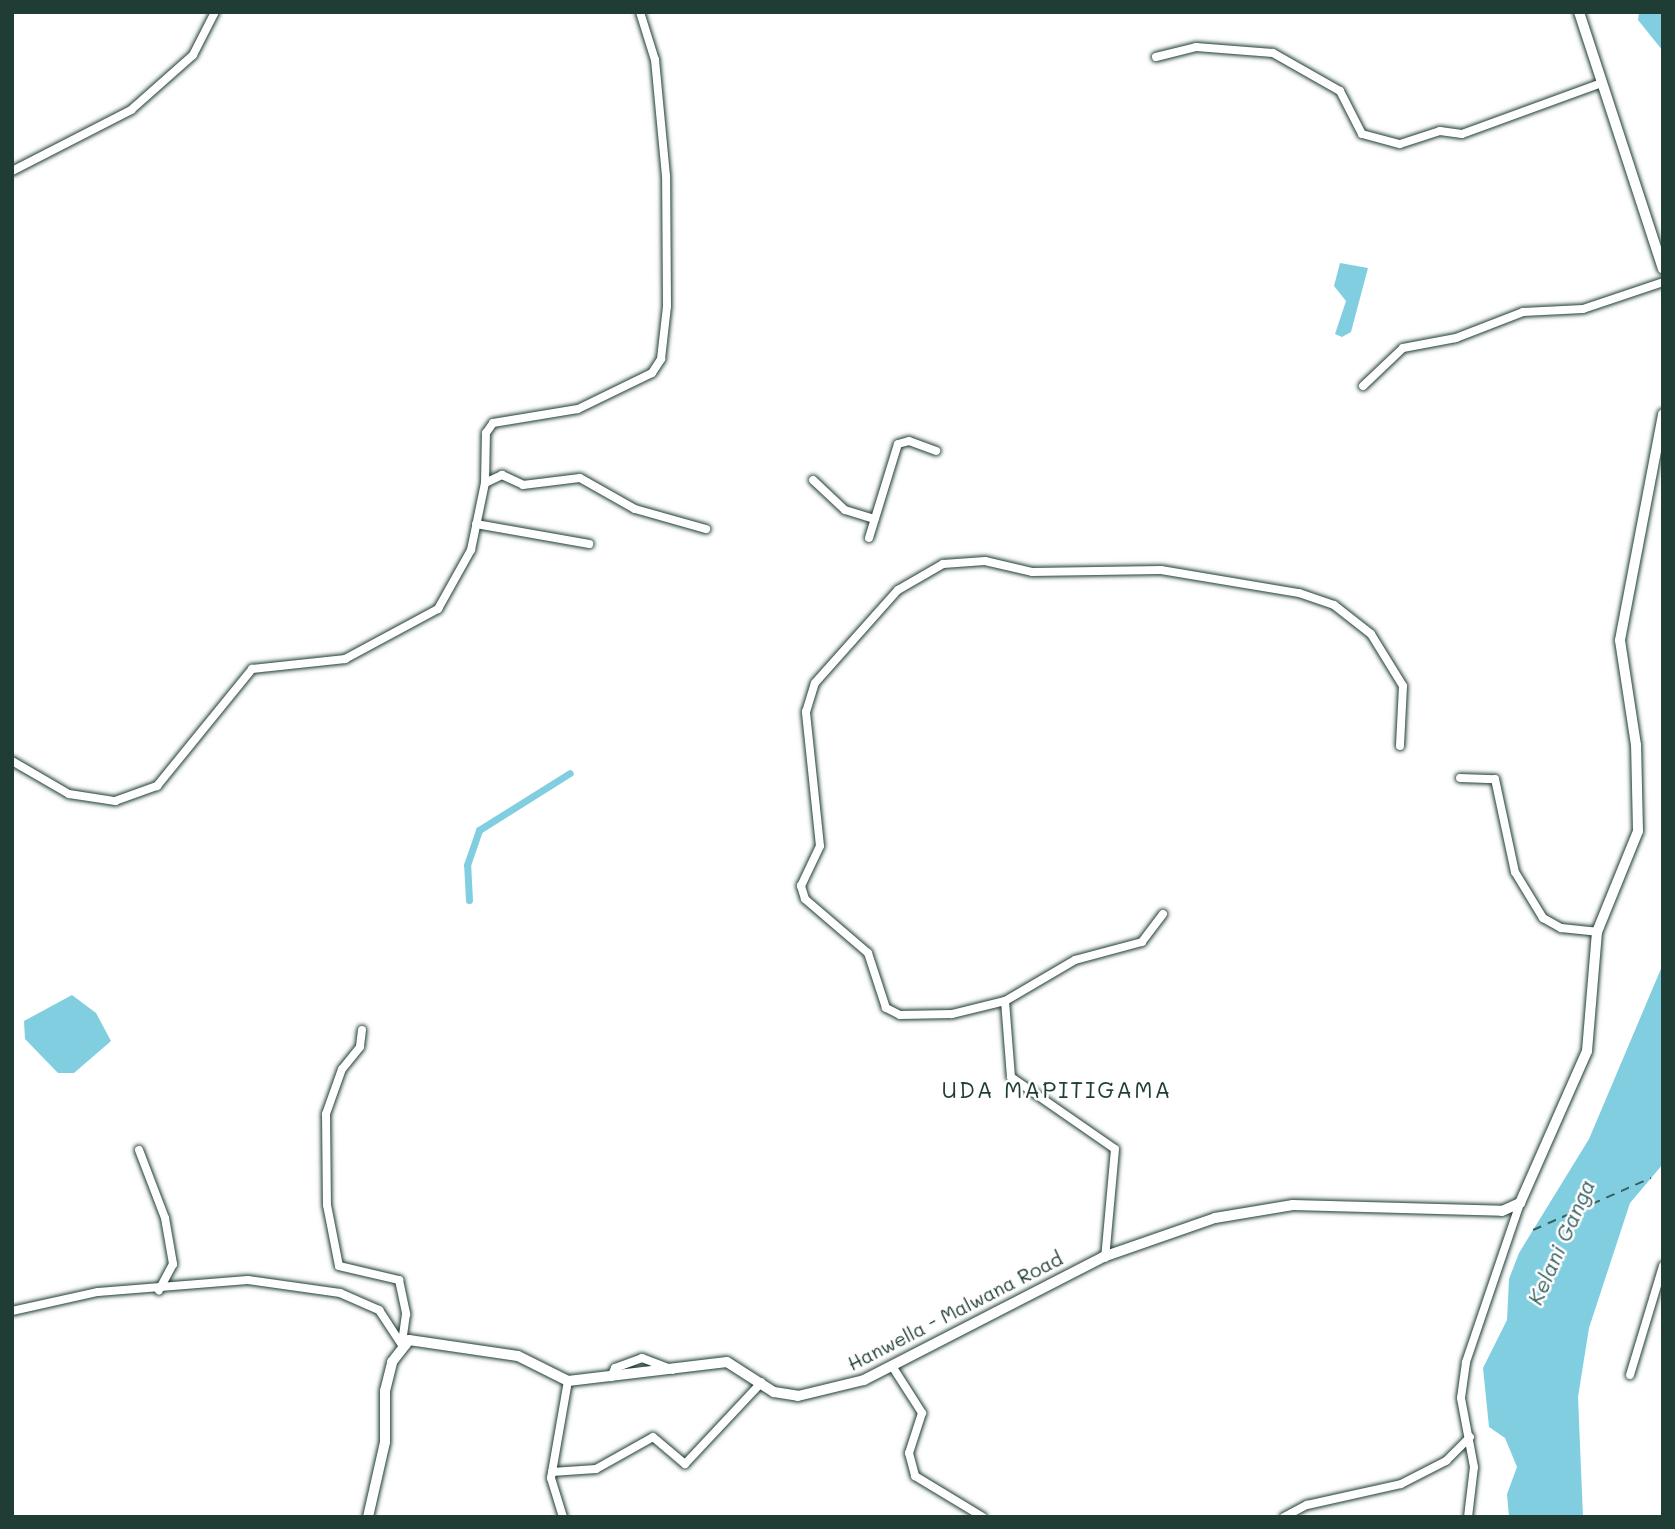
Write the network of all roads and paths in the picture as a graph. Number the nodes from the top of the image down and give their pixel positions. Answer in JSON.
{"nodes":[{"id":1,"x":215,"y":12,"type":"edge"},
{"id":2,"x":640,"y":12,"type":"edge"},
{"id":3,"x":1580,"y":12,"type":"edge"},
{"id":4,"x":1156,"y":57,"type":"dead end"},
{"id":5,"x":1601,"y":83,"type":"junction"},
{"id":6,"x":12,"y":171,"type":"edge"},
{"id":7,"x":1663,"y":270,"type":"edge"},
{"id":8,"x":1663,"y":282,"type":"edge"},
{"id":9,"x":1363,"y":386,"type":"dead end"},
{"id":10,"x":1663,"y":414,"type":"edge"},
{"id":11,"x":936,"y":451,"type":"dead end"},
{"id":12,"x":813,"y":480,"type":"dead end"},
{"id":13,"x":485,"y":483,"type":"junction"},
{"id":14,"x":875,"y":519,"type":"junction"},
{"id":15,"x":476,"y":524,"type":"junction"},
{"id":16,"x":706,"y":529,"type":"dead end"},
{"id":17,"x":869,"y":538,"type":"dead end"},
{"id":18,"x":589,"y":544,"type":"dead end"},
{"id":19,"x":1400,"y":746,"type":"dead end"},
{"id":20,"x":12,"y":761,"type":"edge"},
{"id":21,"x":1460,"y":778,"type":"dead end"},
{"id":22,"x":1164,"y":914,"type":"dead end"},
{"id":23,"x":1597,"y":932,"type":"junction"},
{"id":24,"x":1005,"y":1001,"type":"junction"},
{"id":25,"x":362,"y":1030,"type":"dead end"},
{"id":26,"x":139,"y":1150,"type":"dead end"},
{"id":27,"x":1520,"y":1203,"type":"junction"},
{"id":28,"x":1105,"y":1258,"type":"junction"},
{"id":29,"x":1663,"y":1266,"type":"edge"},
{"id":30,"x":159,"y":1290,"type":"junction"},
{"id":31,"x":12,"y":1311,"type":"edge"},
{"id":32,"x":401,"y":1345,"type":"junction"},
{"id":33,"x":892,"y":1366,"type":"junction"},
{"id":34,"x":676,"y":1372,"type":"junction"},
{"id":35,"x":1630,"y":1375,"type":"dead end"},
{"id":36,"x":611,"y":1377,"type":"junction"},
{"id":37,"x":568,"y":1381,"type":"junction"},
{"id":38,"x":762,"y":1382,"type":"junction"},
{"id":39,"x":1470,"y":1437,"type":"junction"},
{"id":40,"x":552,"y":1472,"type":"junction"},
{"id":41,"x":368,"y":1517,"type":"edge"},
{"id":42,"x":563,"y":1517,"type":"edge"},
{"id":43,"x":983,"y":1517,"type":"edge"},
{"id":44,"x":1284,"y":1517,"type":"edge"},
{"id":45,"x":1468,"y":1517,"type":"edge"}],
"edges":[{"from":1,"to":6,"type":"street"},
{"from":2,"to":13,"type":"street"},
{"from":3,"to":5,"type":"street"},
{"from":4,"to":5,"type":"street"},
{"from":5,"to":7,"type":"street"},
{"from":8,"to":9,"type":"street"},
{"from":10,"to":23,"type":"street"},
{"from":11,"to":14,"type":"street"},
{"from":12,"to":14,"type":"street"},
{"from":13,"to":15,"type":"street"},
{"from":13,"to":16,"type":"street"},
{"from":14,"to":17,"type":"street"},
{"from":15,"to":18,"type":"street"},
{"from":15,"to":20,"type":"street"},
{"from":19,"to":24,"type":"street"},
{"from":21,"to":23,"type":"street"},
{"from":22,"to":24,"type":"street"},
{"from":23,"to":27,"type":"street"},
{"from":24,"to":28,"type":"street"},
{"from":25,"to":32,"type":"street"},
{"from":26,"to":30,"type":"street"},
{"from":27,"to":28,"type":"street","name":"Hanwella - Malwana Road"},
{"from":27,"to":39,"type":"street"},
{"from":28,"to":33,"type":"street","name":"Hanwella - Malwana Road"},
{"from":29,"to":35,"type":"street"},
{"from":30,"to":31,"type":"street"},
{"from":30,"to":32,"type":"street"},
{"from":32,"to":37,"type":"street"},
{"from":32,"to":41,"type":"street"},
{"from":33,"to":38,"type":"street","name":"Hanwella - Malwana Road"},
{"from":33,"to":43,"type":"street"},
{"from":34,"to":36,"type":"street","name":"Hanwella - Malwana Road"},
{"from":34,"to":36,"type":"street"},
{"from":34,"to":38,"type":"street","name":"Hanwella - Malwana Road"},
{"from":36,"to":37,"type":"street","name":"Hanwella - Malwana Road"},
{"from":37,"to":40,"type":"street"},
{"from":38,"to":40,"type":"street"},
{"from":39,"to":44,"type":"street"},
{"from":39,"to":45,"type":"street"},
{"from":40,"to":42,"type":"street"}]}
